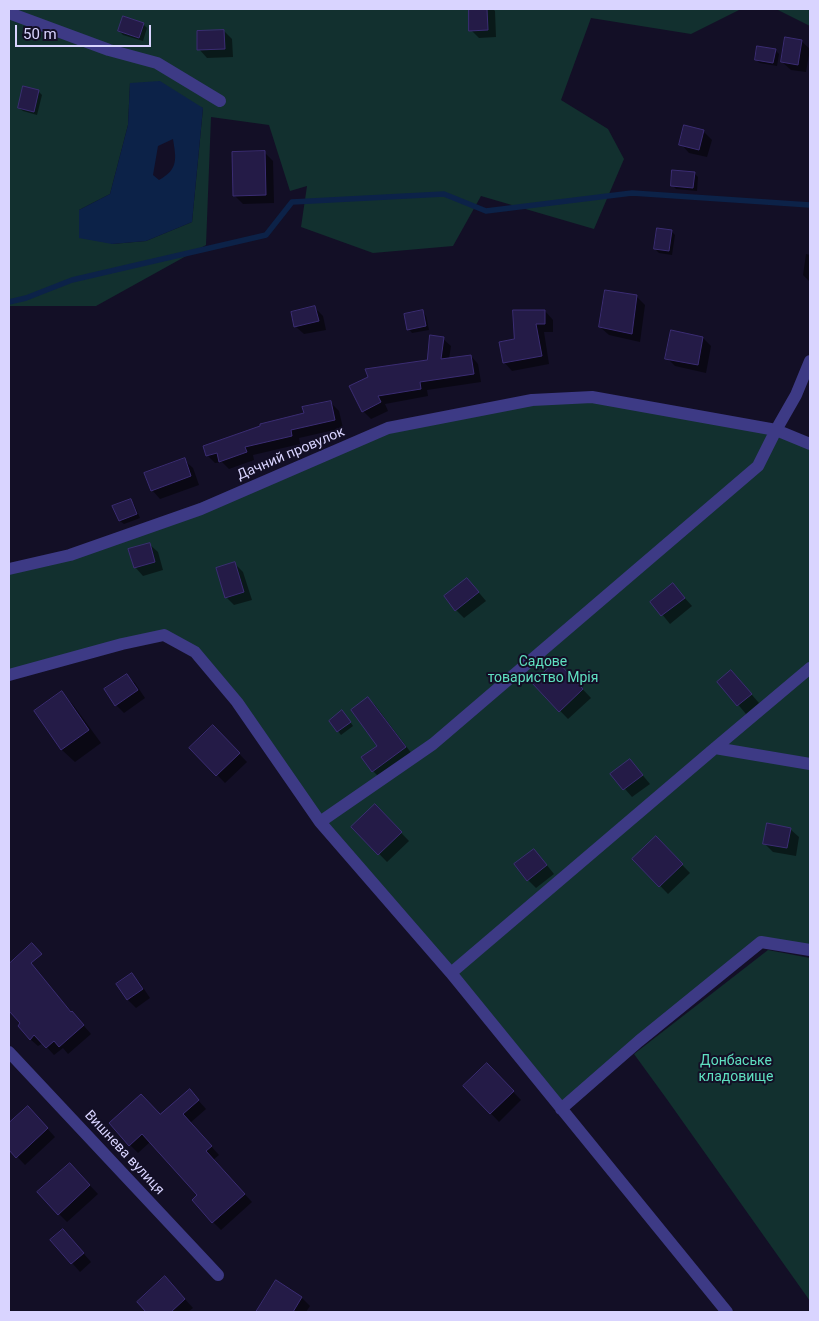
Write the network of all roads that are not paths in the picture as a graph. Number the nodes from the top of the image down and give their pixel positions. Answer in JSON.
{"nodes":[{"id":1,"x":9,"y":13,"type":"edge"},
{"id":2,"x":220,"y":101,"type":"dead end"},
{"id":3,"x":810,"y":361,"type":"edge"},
{"id":4,"x":776,"y":430,"type":"junction"},
{"id":5,"x":810,"y":443,"type":"edge"},
{"id":6,"x":9,"y":568,"type":"edge"},
{"id":7,"x":810,"y":668,"type":"edge"},
{"id":8,"x":9,"y":675,"type":"edge"},
{"id":9,"x":714,"y":748,"type":"junction"},
{"id":10,"x":810,"y":764,"type":"edge"},
{"id":11,"x":320,"y":822,"type":"junction"},
{"id":12,"x":810,"y":950,"type":"edge"},
{"id":13,"x":451,"y":973,"type":"junction"},
{"id":14,"x":9,"y":1052,"type":"edge"},
{"id":15,"x":561,"y":1109,"type":"junction"},
{"id":16,"x":218,"y":1275,"type":"dead end"},
{"id":17,"x":727,"y":1312,"type":"edge"}],
"edges":[{"from":1,"to":2,"type":"street"},
{"from":3,"to":4,"type":"street"},
{"from":4,"to":5,"type":"street","name":"Дачний провулок"},
{"from":4,"to":6,"type":"street","name":"Дачний провулок"},
{"from":4,"to":11,"type":"street"},
{"from":7,"to":9,"type":"street"},
{"from":8,"to":11,"type":"street"},
{"from":9,"to":10,"type":"street"},
{"from":9,"to":13,"type":"street"},
{"from":11,"to":13,"type":"street"},
{"from":12,"to":15,"type":"street"},
{"from":13,"to":15,"type":"street"},
{"from":14,"to":16,"type":"street","name":"Вишнева вулиця"},
{"from":15,"to":17,"type":"street"}]}
